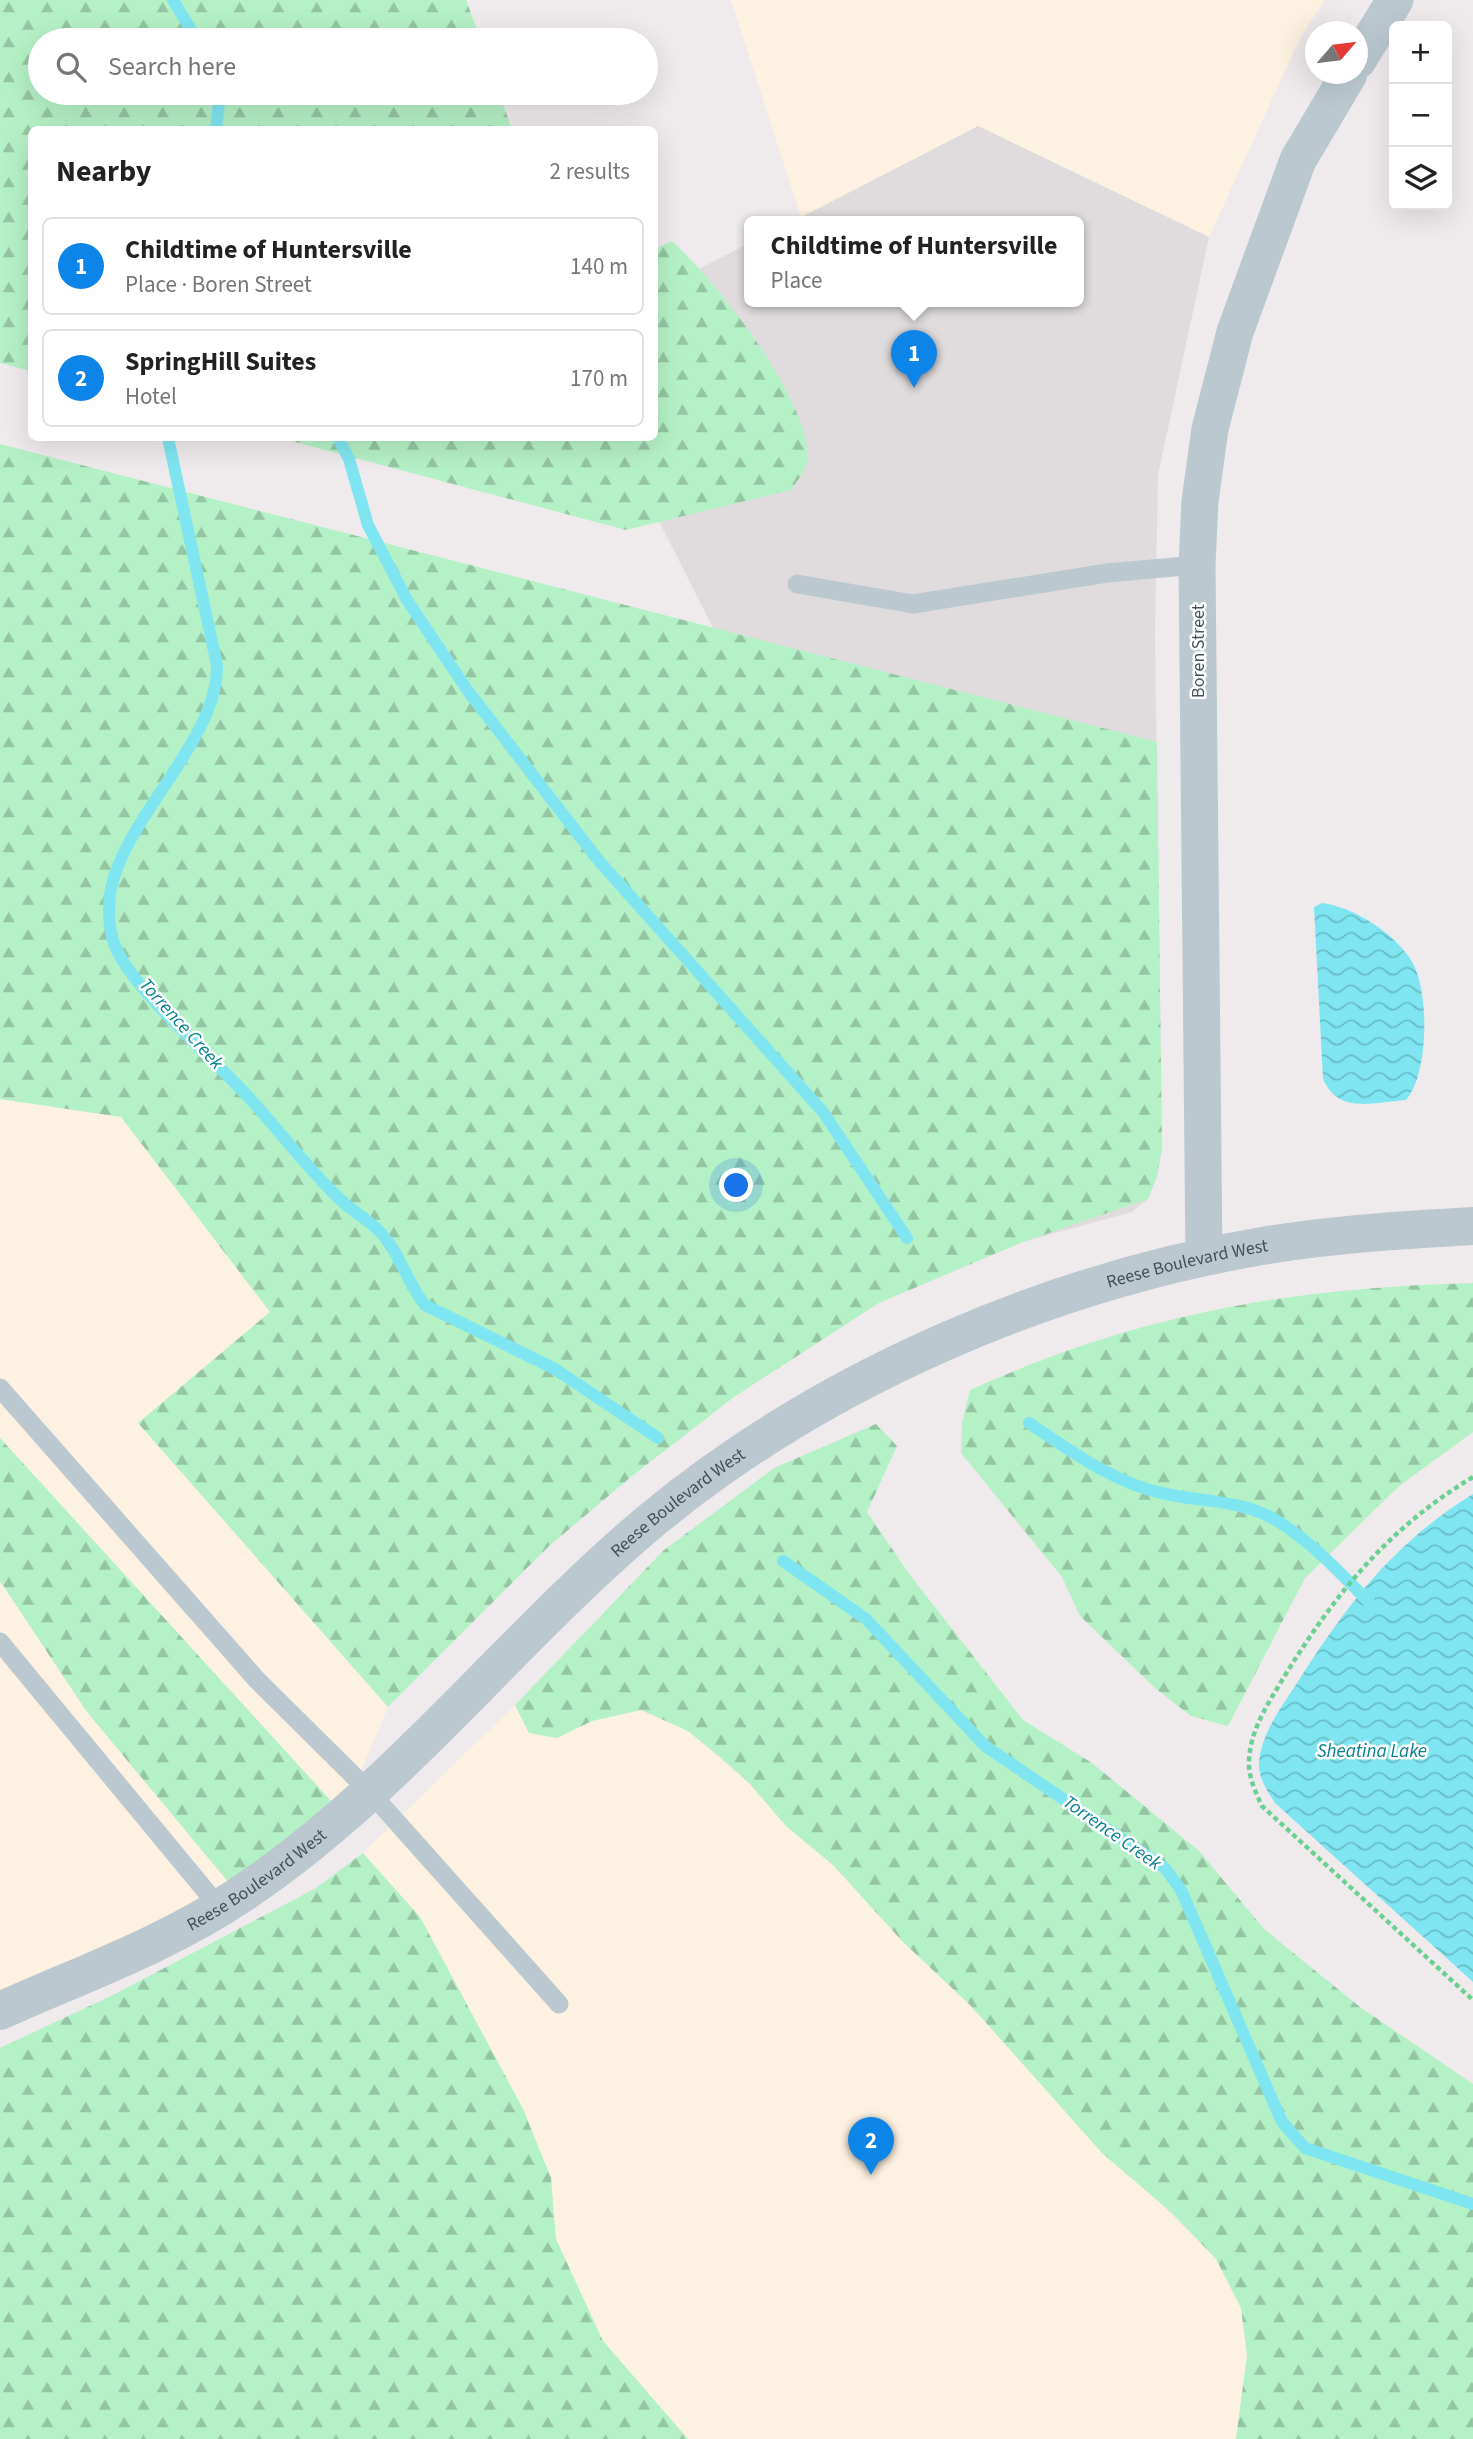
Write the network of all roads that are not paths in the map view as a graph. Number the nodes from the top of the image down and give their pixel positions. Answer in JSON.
{"nodes":[{"id":1,"x":1395,"y":0,"type":"edge"},
{"id":2,"x":1368,"y":43,"type":"edge"},
{"id":3,"x":1343,"y":84,"type":"edge"},
{"id":4,"x":1197,"y":565,"type":"junction"},
{"id":5,"x":797,"y":584,"type":"dead end"},
{"id":6,"x":1473,"y":1226,"type":"edge"},
{"id":7,"x":1204,"y":1257,"type":"junction"},
{"id":8,"x":0,"y":1388,"type":"edge"},
{"id":9,"x":0,"y":1642,"type":"edge"},
{"id":10,"x":369,"y":1791,"type":"junction"},
{"id":11,"x":219,"y":1907,"type":"junction"},
{"id":12,"x":559,"y":2004,"type":"dead end"},
{"id":13,"x":0,"y":2011,"type":"edge"}],
"edges":[{"from":1,"to":2,"type":"street"},
{"from":3,"to":4,"type":"street","name":"Boren Street"},
{"from":4,"to":5,"type":"lane"},
{"from":4,"to":7,"type":"street","name":"Boren Street"},
{"from":6,"to":7,"type":"street","name":"Reese Boulevard West"},
{"from":7,"to":10,"type":"street","name":"Reese Boulevard West"},
{"from":8,"to":10,"type":"lane"},
{"from":9,"to":11,"type":"lane"},
{"from":10,"to":11,"type":"street","name":"Reese Boulevard West"},
{"from":10,"to":12,"type":"lane"},
{"from":11,"to":13,"type":"street","name":"Reese Boulevard West"}]}
